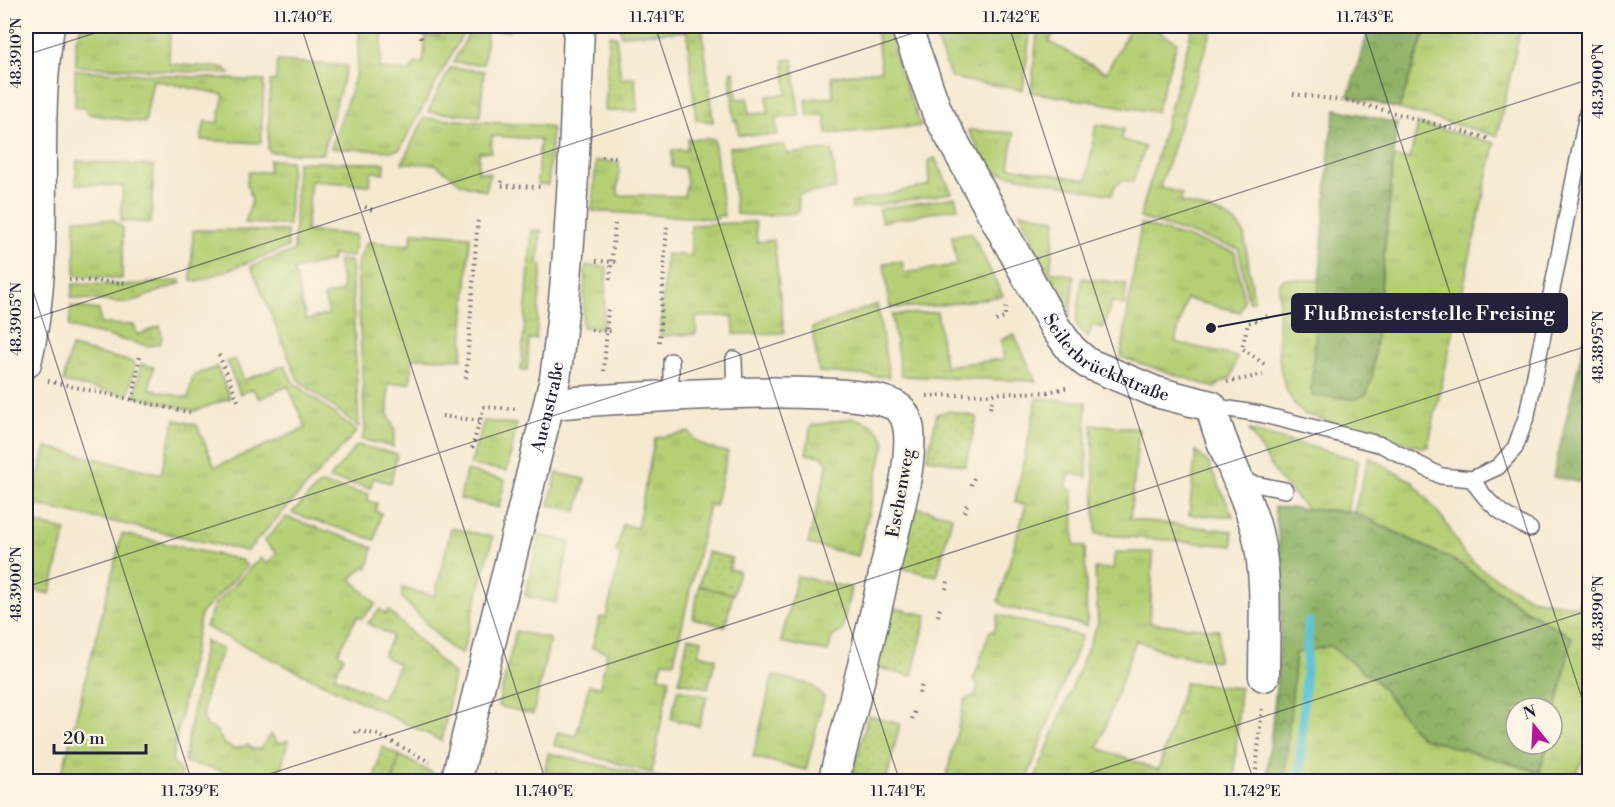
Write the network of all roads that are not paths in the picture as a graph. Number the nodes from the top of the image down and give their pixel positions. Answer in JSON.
{"nodes":[{"id":1,"x":49,"y":26,"type":"edge"},
{"id":2,"x":579,"y":26,"type":"edge"},
{"id":3,"x":906,"y":26,"type":"edge"},
{"id":4,"x":1590,"y":99,"type":"edge"},
{"id":5,"x":734,"y":359,"type":"dead end"},
{"id":6,"x":671,"y":361,"type":"dead end"},
{"id":7,"x":32,"y":371,"type":"edge"},
{"id":8,"x":735,"y":395,"type":"junction"},
{"id":9,"x":671,"y":397,"type":"junction"},
{"id":10,"x":1211,"y":406,"type":"junction"},
{"id":11,"x":549,"y":408,"type":"junction"},
{"id":12,"x":1472,"y":480,"type":"junction"},
{"id":13,"x":1240,"y":481,"type":"junction"},
{"id":14,"x":1285,"y":490,"type":"dead end"},
{"id":15,"x":1530,"y":529,"type":"dead end"},
{"id":16,"x":1264,"y":676,"type":"road end"},
{"id":17,"x":456,"y":777,"type":"edge"},
{"id":18,"x":833,"y":782,"type":"edge"}],
"edges":[{"from":1,"to":7,"type":"street"},
{"from":2,"to":11,"type":"street","name":"Auenstraße"},
{"from":3,"to":10,"type":"street","name":"Seilerbrücklstraße"},
{"from":4,"to":12,"type":"lane"},
{"from":5,"to":8,"type":"lane"},
{"from":6,"to":9,"type":"lane"},
{"from":8,"to":9,"type":"street"},
{"from":8,"to":18,"type":"street","name":"Eschenweg"},
{"from":9,"to":11,"type":"street"},
{"from":10,"to":12,"type":"lane"},
{"from":10,"to":13,"type":"street"},
{"from":11,"to":17,"type":"street","name":"Auenstraße"},
{"from":12,"to":15,"type":"lane"},
{"from":13,"to":14,"type":"lane"},
{"from":13,"to":16,"type":"street"}]}
